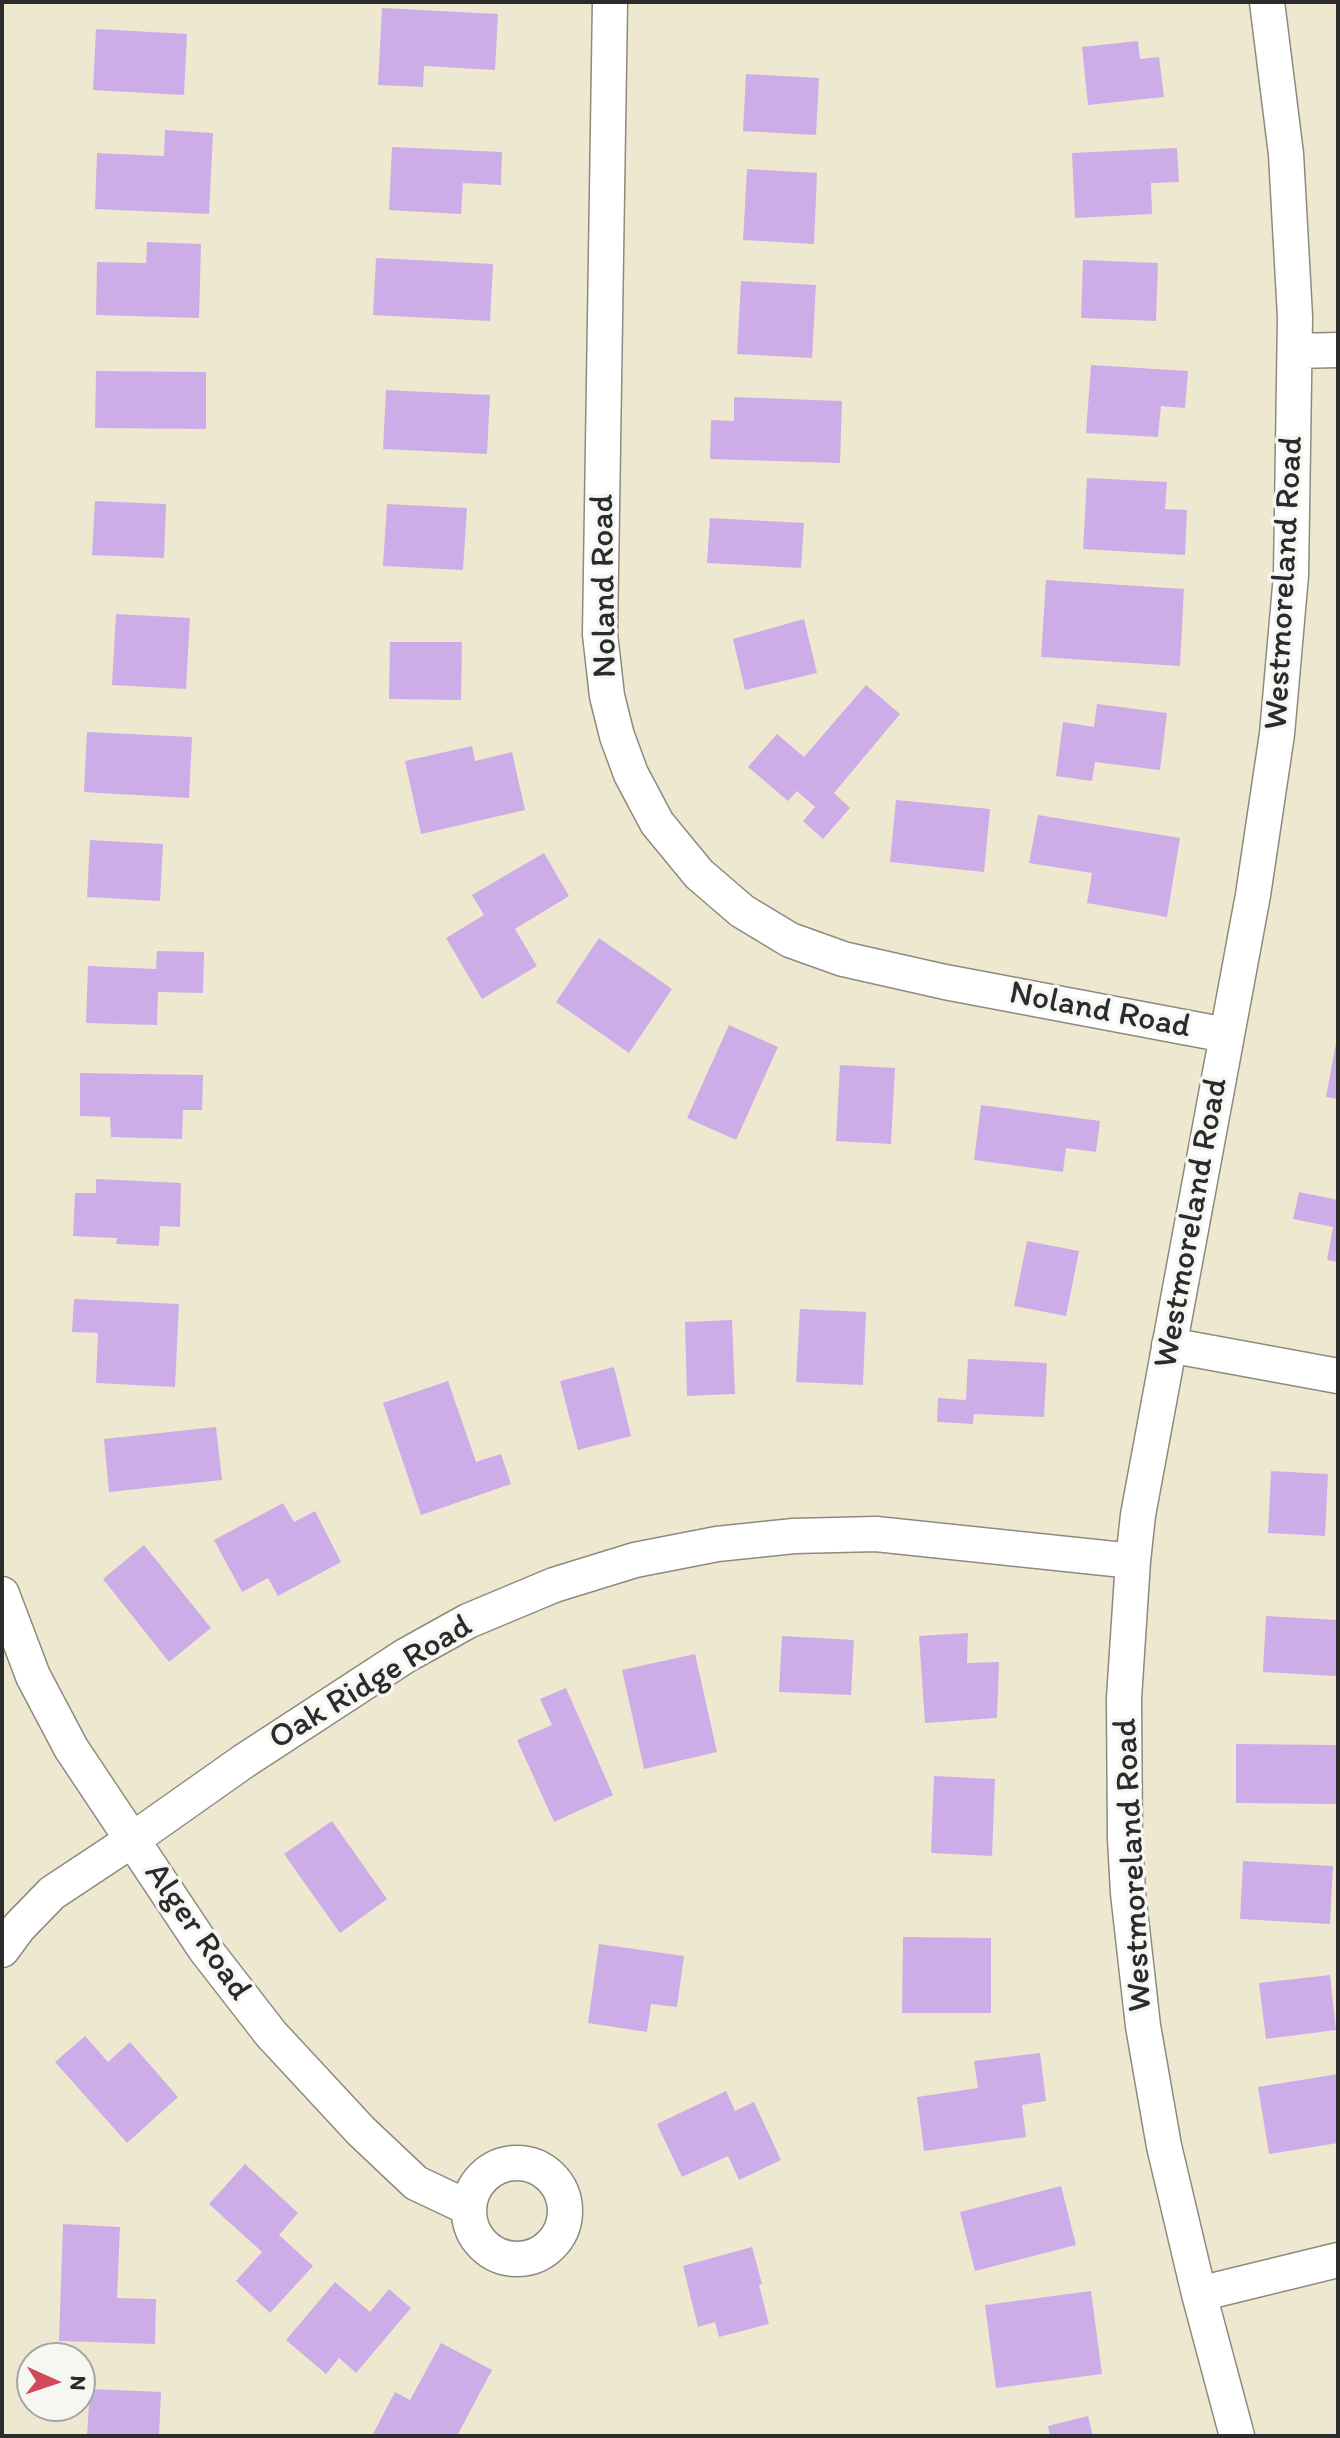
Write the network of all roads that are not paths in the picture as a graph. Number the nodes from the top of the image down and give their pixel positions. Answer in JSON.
{"nodes":[{"id":1,"x":610,"y":2,"type":"edge"},
{"id":2,"x":1267,"y":2,"type":"edge"},
{"id":3,"x":1338,"y":350,"type":"edge"},
{"id":4,"x":1295,"y":351,"type":"junction"},
{"id":5,"x":1226,"y":1035,"type":"junction"},
{"id":6,"x":1169,"y":1345,"type":"junction"},
{"id":7,"x":1338,"y":1376,"type":"edge"},
{"id":8,"x":1133,"y":1561,"type":"junction"},
{"id":9,"x":2,"y":1594,"type":"edge"},
{"id":10,"x":132,"y":1840,"type":"junction"},
{"id":11,"x":2,"y":1950,"type":"edge"},
{"id":12,"x":469,"y":2208,"type":"dead end"},
{"id":13,"x":1338,"y":2260,"type":"edge"},
{"id":14,"x":1199,"y":2294,"type":"junction"},
{"id":15,"x":1237,"y":2436,"type":"edge"}],
"edges":[{"from":1,"to":5,"type":"street","name":"Noland Road"},
{"from":2,"to":4,"type":"street","name":"Westmoreland Road"},
{"from":3,"to":4,"type":"street"},
{"from":4,"to":5,"type":"street","name":"Westmoreland Road"},
{"from":5,"to":6,"type":"street","name":"Westmoreland Road"},
{"from":6,"to":7,"type":"street"},
{"from":6,"to":8,"type":"street","name":"Westmoreland Road"},
{"from":8,"to":10,"type":"street","name":"Oak Ridge Road"},
{"from":8,"to":14,"type":"street","name":"Westmoreland Road"},
{"from":9,"to":10,"type":"street","name":"Alger Road"},
{"from":10,"to":11,"type":"street","name":"Oak Ridge Road"},
{"from":10,"to":12,"type":"street","name":"Alger Road"},
{"from":13,"to":14,"type":"street"},
{"from":14,"to":15,"type":"street","name":"Westmoreland Road"}]}
